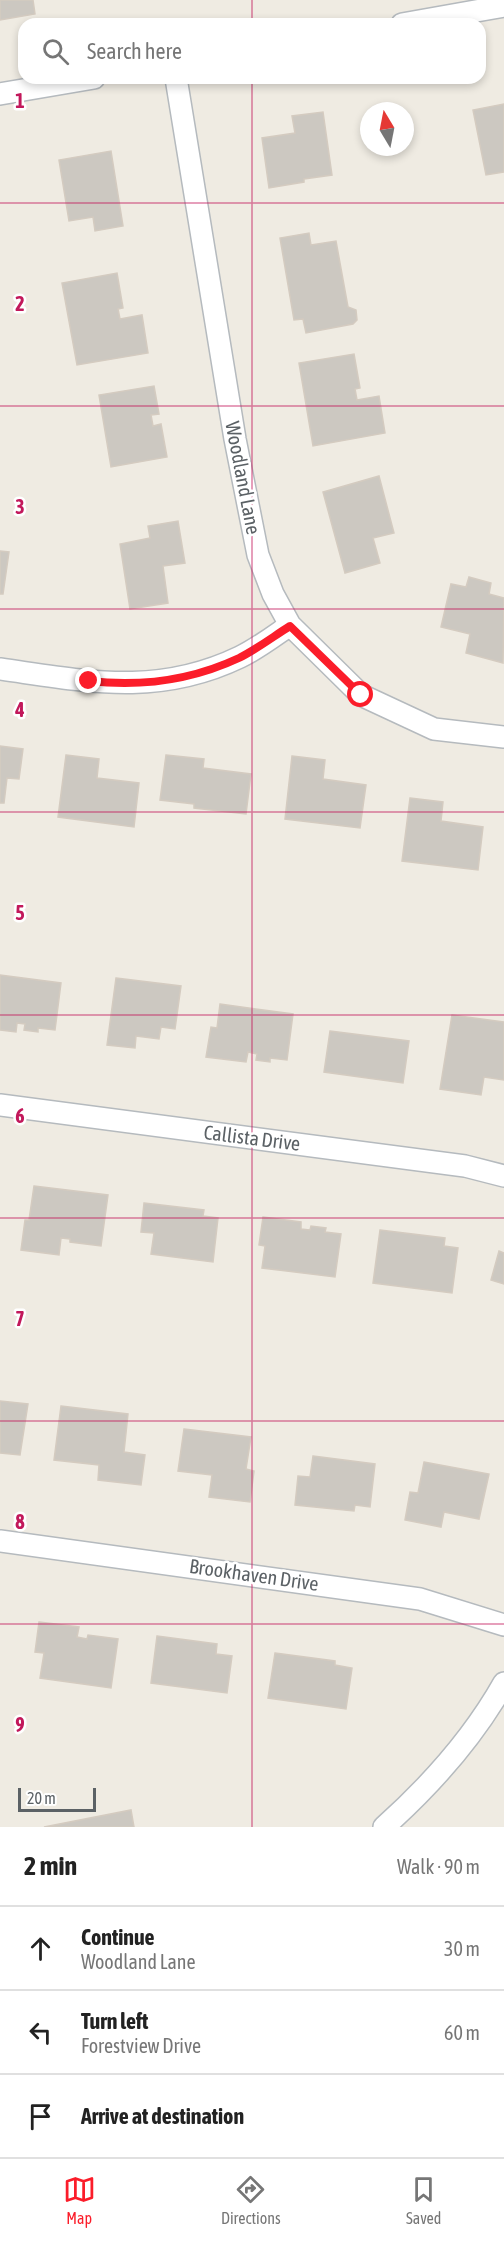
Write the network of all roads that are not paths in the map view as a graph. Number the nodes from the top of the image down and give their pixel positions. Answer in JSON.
{"nodes":[{"id":1,"x":504,"y":6,"type":"edge"},
{"id":2,"x":436,"y":18,"type":"edge"},
{"id":3,"x":59,"y":84,"type":"edge"},
{"id":4,"x":177,"y":84,"type":"edge"},
{"id":5,"x":0,"y":94,"type":"edge"},
{"id":6,"x":290,"y":626,"type":"junction"},
{"id":7,"x":0,"y":669,"type":"edge"},
{"id":8,"x":504,"y":737,"type":"edge"},
{"id":9,"x":0,"y":1105,"type":"edge"},
{"id":10,"x":504,"y":1176,"type":"edge"},
{"id":11,"x":0,"y":1541,"type":"edge"},
{"id":12,"x":504,"y":1625,"type":"edge"},
{"id":13,"x":504,"y":1683,"type":"edge"},
{"id":14,"x":384,"y":1827,"type":"edge"}],
"edges":[{"from":1,"to":2,"type":"street"},
{"from":3,"to":5,"type":"street"},
{"from":4,"to":6,"type":"street","name":"Woodland Lane"},
{"from":6,"to":7,"type":"street"},
{"from":6,"to":8,"type":"street","name":"Woodland Lane"},
{"from":9,"to":10,"type":"street","name":"Callista Drive"},
{"from":11,"to":12,"type":"street","name":"Brookhaven Drive"},
{"from":13,"to":14,"type":"street"}]}
